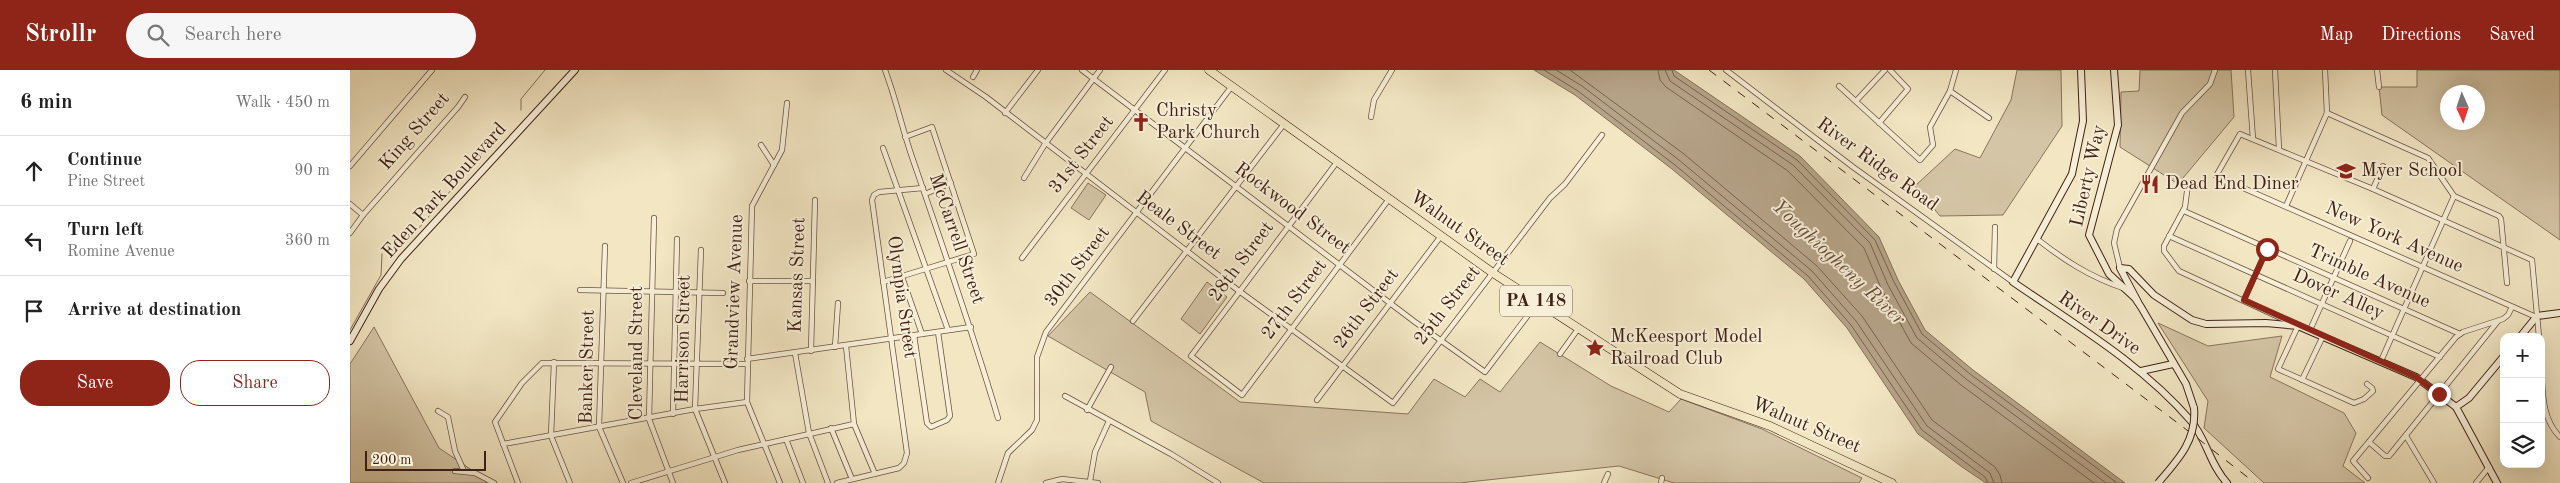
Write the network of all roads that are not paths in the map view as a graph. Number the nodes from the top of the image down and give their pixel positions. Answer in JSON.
{"nodes":[{"id":1,"x":432,"y":70,"type":"edge"},
{"id":2,"x":575,"y":70,"type":"edge"},
{"id":3,"x":885,"y":70,"type":"edge"},
{"id":4,"x":946,"y":70,"type":"edge"},
{"id":5,"x":978,"y":70,"type":"edge"},
{"id":6,"x":1038,"y":70,"type":"edge"},
{"id":7,"x":1082,"y":70,"type":"edge"},
{"id":8,"x":1100,"y":70,"type":"edge"},
{"id":9,"x":1165,"y":70,"type":"edge"},
{"id":10,"x":1208,"y":70,"type":"edge"},
{"id":11,"x":1392,"y":70,"type":"edge"},
{"id":12,"x":1726,"y":70,"type":"edge"},
{"id":13,"x":1885,"y":70,"type":"edge"},
{"id":14,"x":1890,"y":70,"type":"edge"},
{"id":15,"x":1956,"y":70,"type":"edge"},
{"id":16,"x":2081,"y":70,"type":"edge"},
{"id":17,"x":2114,"y":70,"type":"edge"},
{"id":18,"x":2215,"y":70,"type":"edge"},
{"id":19,"x":2248,"y":70,"type":"edge"},
{"id":20,"x":2275,"y":70,"type":"edge"},
{"id":21,"x":2326,"y":70,"type":"edge"},
{"id":22,"x":2377,"y":70,"type":"edge"},
{"id":23,"x":973,"y":76,"type":"dead end"},
{"id":24,"x":1094,"y":78,"type":"junction"},
{"id":25,"x":1232,"y":86,"type":"junction"},
{"id":26,"x":1839,"y":86,"type":"dead end"},
{"id":27,"x":2379,"y":87,"type":"dead end"},
{"id":28,"x":1950,"y":91,"type":"junction"},
{"id":29,"x":465,"y":97,"type":"dead end"},
{"id":30,"x":1856,"y":101,"type":"junction"},
{"id":31,"x":787,"y":103,"type":"dead end"},
{"id":32,"x":1136,"y":109,"type":"junction"},
{"id":33,"x":1005,"y":113,"type":"junction"},
{"id":34,"x":2327,"y":113,"type":"junction"},
{"id":35,"x":1371,"y":117,"type":"dead end"},
{"id":36,"x":1989,"y":118,"type":"dead end"},
{"id":37,"x":1879,"y":123,"type":"junction"},
{"id":38,"x":1284,"y":124,"type":"junction"},
{"id":39,"x":1602,"y":135,"type":"dead end"},
{"id":40,"x":905,"y":137,"type":"junction"},
{"id":41,"x":2253,"y":139,"type":"junction"},
{"id":42,"x":1045,"y":144,"type":"junction"},
{"id":43,"x":761,"y":145,"type":"dead end"},
{"id":44,"x":883,"y":148,"type":"dead end"},
{"id":45,"x":1186,"y":149,"type":"junction"},
{"id":46,"x":2280,"y":149,"type":"junction"},
{"id":47,"x":2306,"y":161,"type":"junction"},
{"id":48,"x":1336,"y":162,"type":"junction"},
{"id":49,"x":774,"y":165,"type":"junction"},
{"id":50,"x":350,"y":166,"type":"edge"},
{"id":51,"x":2383,"y":166,"type":"dead end"},
{"id":52,"x":1086,"y":174,"type":"junction"},
{"id":53,"x":1024,"y":178,"type":"dead end"},
{"id":54,"x":950,"y":184,"type":"junction"},
{"id":55,"x":2188,"y":184,"type":"dead end"},
{"id":56,"x":1236,"y":186,"type":"junction"},
{"id":57,"x":2373,"y":189,"type":"junction"},
{"id":58,"x":924,"y":191,"type":"junction"},
{"id":59,"x":898,"y":192,"type":"junction"},
{"id":60,"x":2454,"y":196,"type":"junction"},
{"id":61,"x":1389,"y":199,"type":"junction"},
{"id":62,"x":815,"y":200,"type":"dead end"},
{"id":63,"x":350,"y":204,"type":"edge"},
{"id":64,"x":2286,"y":206,"type":"junction"},
{"id":65,"x":2184,"y":211,"type":"junction"},
{"id":66,"x":1137,"y":214,"type":"junction"},
{"id":67,"x":362,"y":215,"type":"junction"},
{"id":68,"x":654,"y":218,"type":"dead end"},
{"id":69,"x":2443,"y":221,"type":"junction"},
{"id":70,"x":1288,"y":226,"type":"junction"},
{"id":71,"x":1995,"y":227,"type":"dead end"},
{"id":72,"x":350,"y":233,"type":"edge"},
{"id":73,"x":1441,"y":236,"type":"junction"},
{"id":74,"x":2169,"y":236,"type":"junction"},
{"id":75,"x":677,"y":239,"type":"dead end"},
{"id":76,"x":2037,"y":239,"type":"junction"},
{"id":77,"x":2350,"y":241,"type":"dead end"},
{"id":78,"x":605,"y":246,"type":"dead end"},
{"id":79,"x":2503,"y":248,"type":"junction"},
{"id":80,"x":2267,"y":249,"type":"junction"},
{"id":81,"x":701,"y":250,"type":"dead end"},
{"id":82,"x":1188,"y":252,"type":"junction"},
{"id":83,"x":1022,"y":258,"type":"dead end"},
{"id":84,"x":948,"y":262,"type":"junction"},
{"id":85,"x":1341,"y":264,"type":"junction"},
{"id":86,"x":1994,"y":268,"type":"junction"},
{"id":87,"x":2120,"y":268,"type":"junction"},
{"id":88,"x":2423,"y":268,"type":"junction"},
{"id":89,"x":926,"y":269,"type":"junction"},
{"id":90,"x":1493,"y":273,"type":"junction"},
{"id":91,"x":2255,"y":275,"type":"junction"},
{"id":92,"x":902,"y":277,"type":"junction"},
{"id":93,"x":2334,"y":278,"type":"junction"},
{"id":94,"x":749,"y":281,"type":"junction"},
{"id":95,"x":813,"y":281,"type":"junction"},
{"id":96,"x":883,"y":282,"type":"junction"},
{"id":97,"x":2013,"y":282,"type":"junction"},
{"id":98,"x":2507,"y":283,"type":"dead end"},
{"id":99,"x":2124,"y":288,"type":"junction"},
{"id":100,"x":580,"y":290,"type":"dead end"},
{"id":101,"x":604,"y":291,"type":"junction"},
{"id":102,"x":1239,"y":291,"type":"junction"},
{"id":103,"x":652,"y":292,"type":"junction"},
{"id":104,"x":676,"y":292,"type":"junction"},
{"id":105,"x":700,"y":292,"type":"junction"},
{"id":106,"x":723,"y":293,"type":"dead end"},
{"id":107,"x":2244,"y":300,"type":"junction"},
{"id":108,"x":1538,"y":302,"type":"junction"},
{"id":109,"x":2138,"y":302,"type":"junction"},
{"id":110,"x":838,"y":303,"type":"dead end"},
{"id":111,"x":1390,"y":303,"type":"junction"},
{"id":112,"x":2322,"y":304,"type":"junction"},
{"id":113,"x":2512,"y":307,"type":"junction"},
{"id":114,"x":2405,"y":309,"type":"junction"},
{"id":115,"x":2560,"y":313,"type":"edge"},
{"id":116,"x":2536,"y":317,"type":"junction"},
{"id":117,"x":1133,"y":321,"type":"dead end"},
{"id":118,"x":2499,"y":321,"type":"junction"},
{"id":119,"x":2298,"y":326,"type":"junction"},
{"id":120,"x":971,"y":327,"type":"junction"},
{"id":121,"x":1291,"y":329,"type":"junction"},
{"id":122,"x":1578,"y":329,"type":"junction"},
{"id":123,"x":948,"y":330,"type":"junction"},
{"id":124,"x":2310,"y":330,"type":"junction"},
{"id":125,"x":938,"y":332,"type":"junction"},
{"id":126,"x":2523,"y":333,"type":"edge"},
{"id":127,"x":2538,"y":333,"type":"edge"},
{"id":128,"x":922,"y":334,"type":"junction"},
{"id":129,"x":2460,"y":334,"type":"junction"},
{"id":130,"x":2392,"y":335,"type":"junction"},
{"id":131,"x":914,"y":336,"type":"junction"},
{"id":132,"x":2323,"y":336,"type":"junction"},
{"id":133,"x":892,"y":339,"type":"junction"},
{"id":134,"x":1441,"y":340,"type":"junction"},
{"id":135,"x":350,"y":341,"type":"edge"},
{"id":136,"x":846,"y":346,"type":"junction"},
{"id":137,"x":835,"y":347,"type":"junction"},
{"id":138,"x":811,"y":351,"type":"junction"},
{"id":139,"x":795,"y":353,"type":"junction"},
{"id":140,"x":1560,"y":354,"type":"dead end"},
{"id":141,"x":2440,"y":357,"type":"junction"},
{"id":142,"x":747,"y":361,"type":"junction"},
{"id":143,"x":2380,"y":361,"type":"junction"},
{"id":144,"x":2500,"y":361,"type":"edge"},
{"id":145,"x":554,"y":362,"type":"junction"},
{"id":146,"x":651,"y":363,"type":"junction"},
{"id":147,"x":674,"y":363,"type":"junction"},
{"id":148,"x":698,"y":363,"type":"junction"},
{"id":149,"x":600,"y":364,"type":"junction"},
{"id":150,"x":2173,"y":364,"type":"junction"},
{"id":151,"x":1111,"y":367,"type":"dead end"},
{"id":152,"x":1342,"y":367,"type":"junction"},
{"id":153,"x":2141,"y":371,"type":"junction"},
{"id":154,"x":2542,"y":378,"type":"edge"},
{"id":155,"x":2302,"y":380,"type":"junction"},
{"id":156,"x":2420,"y":380,"type":"junction"},
{"id":157,"x":2367,"y":384,"type":"dead end"},
{"id":158,"x":2439,"y":394,"type":"junction"},
{"id":159,"x":1242,"y":395,"type":"joint"},
{"id":160,"x":1065,"y":396,"type":"dead end"},
{"id":161,"x":1317,"y":400,"type":"dead end"},
{"id":162,"x":746,"y":402,"type":"junction"},
{"id":163,"x":1393,"y":403,"type":"joint"},
{"id":164,"x":2456,"y":407,"type":"junction"},
{"id":165,"x":696,"y":409,"type":"junction"},
{"id":166,"x":1087,"y":410,"type":"junction"},
{"id":167,"x":438,"y":411,"type":"dead end"},
{"id":168,"x":673,"y":414,"type":"junction"},
{"id":169,"x":998,"y":418,"type":"dead end"},
{"id":170,"x":649,"y":419,"type":"junction"},
{"id":171,"x":1109,"y":421,"type":"junction"},
{"id":172,"x":854,"y":424,"type":"junction"},
{"id":173,"x":598,"y":427,"type":"junction"},
{"id":174,"x":831,"y":428,"type":"junction"},
{"id":175,"x":809,"y":433,"type":"junction"},
{"id":176,"x":552,"y":436,"type":"junction"},
{"id":177,"x":2406,"y":436,"type":"junction"},
{"id":178,"x":2560,"y":437,"type":"edge"},
{"id":179,"x":786,"y":439,"type":"junction"},
{"id":180,"x":2369,"y":442,"type":"junction"},
{"id":181,"x":503,"y":444,"type":"junction"},
{"id":182,"x":764,"y":444,"type":"junction"},
{"id":183,"x":716,"y":458,"type":"junction"},
{"id":184,"x":2489,"y":467,"type":"junction"},
{"id":185,"x":455,"y":471,"type":"dead end"},
{"id":186,"x":464,"y":471,"type":"junction"},
{"id":187,"x":668,"y":472,"type":"junction"},
{"id":188,"x":875,"y":474,"type":"junction"},
{"id":189,"x":1608,"y":474,"type":"dead end"},
{"id":190,"x":865,"y":476,"type":"junction"},
{"id":191,"x":2368,"y":478,"type":"dead end"},
{"id":192,"x":852,"y":479,"type":"junction"},
{"id":193,"x":1090,"y":481,"type":"junction"},
{"id":194,"x":494,"y":483,"type":"edge"},
{"id":195,"x":518,"y":483,"type":"edge"},
{"id":196,"x":570,"y":483,"type":"edge"},
{"id":197,"x":623,"y":483,"type":"edge"},
{"id":198,"x":631,"y":483,"type":"edge"},
{"id":199,"x":673,"y":483,"type":"edge"},
{"id":200,"x":725,"y":483,"type":"edge"},
{"id":201,"x":780,"y":483,"type":"edge"},
{"id":202,"x":803,"y":483,"type":"edge"},
{"id":203,"x":828,"y":483,"type":"edge"},
{"id":204,"x":836,"y":483,"type":"edge"},
{"id":205,"x":868,"y":483,"type":"edge"},
{"id":206,"x":998,"y":483,"type":"edge"},
{"id":207,"x":1046,"y":483,"type":"edge"},
{"id":208,"x":1098,"y":483,"type":"edge"},
{"id":209,"x":1218,"y":483,"type":"edge"},
{"id":210,"x":1604,"y":483,"type":"edge"},
{"id":211,"x":1892,"y":483,"type":"edge"},
{"id":212,"x":2158,"y":483,"type":"edge"},
{"id":213,"x":2227,"y":483,"type":"edge"},
{"id":214,"x":2434,"y":483,"type":"edge"},
{"id":215,"x":2476,"y":483,"type":"edge"},
{"id":216,"x":2497,"y":483,"type":"edge"}],
"edges":[{"from":1,"to":50,"type":"street"},
{"from":2,"to":135,"type":"street","name":"Eden Park Boulevard"},
{"from":3,"to":40,"type":"street","name":"McCarrell Street"},
{"from":4,"to":33,"type":"street","name":"Beale Street"},
{"from":5,"to":23,"type":"street"},
{"from":6,"to":33,"type":"street"},
{"from":7,"to":24,"type":"street","name":"Rockwood Street"},
{"from":8,"to":24,"type":"street"},
{"from":9,"to":32,"type":"street","name":"31st Street"},
{"from":10,"to":25,"type":"main road","name":"Walnut Street","number":"PA 148"},
{"from":11,"to":35,"type":"street"},
{"from":12,"to":86,"type":"street","name":"River Ridge Road"},
{"from":13,"to":30,"type":"street"},
{"from":14,"to":37,"type":"street"},
{"from":15,"to":28,"type":"street"},
{"from":16,"to":76,"type":"street"},
{"from":17,"to":99,"type":"street","name":"Liberty Way"},
{"from":18,"to":87,"type":"street"},
{"from":19,"to":41,"type":"street"},
{"from":20,"to":46,"type":"street"},
{"from":21,"to":34,"type":"street"},
{"from":22,"to":27,"type":"street"},
{"from":24,"to":32,"type":"street","name":"Rockwood Street"},
{"from":24,"to":42,"type":"street"},
{"from":25,"to":38,"type":"main road","name":"Walnut Street","number":"PA 148"},
{"from":25,"to":45,"type":"street","name":"30th Street"},
{"from":26,"to":30,"type":"street"},
{"from":28,"to":36,"type":"street"},
{"from":28,"to":37,"type":"street"},
{"from":29,"to":67,"type":"street","name":"King Street"},
{"from":30,"to":37,"type":"street"},
{"from":31,"to":49,"type":"street","name":"Grandview Avenue"},
{"from":32,"to":45,"type":"street","name":"Rockwood Street"},
{"from":32,"to":52,"type":"street","name":"31st Street"},
{"from":33,"to":42,"type":"street","name":"Beale Street"},
{"from":34,"to":47,"type":"street"},
{"from":34,"to":60,"type":"street"},
{"from":38,"to":48,"type":"main road","name":"Walnut Street","number":"PA 148"},
{"from":38,"to":56,"type":"street"},
{"from":39,"to":90,"type":"street","name":"25th Street"},
{"from":40,"to":54,"type":"street"},
{"from":40,"to":58,"type":"street","name":"McCarrell Street"},
{"from":41,"to":46,"type":"street"},
{"from":41,"to":64,"type":"street","name":"New York Avenue"},
{"from":42,"to":52,"type":"street","name":"Beale Street"},
{"from":42,"to":53,"type":"street"},
{"from":43,"to":49,"type":"street"},
{"from":44,"to":59,"type":"street"},
{"from":45,"to":56,"type":"street","name":"Rockwood Street"},
{"from":45,"to":66,"type":"street","name":"30th Street"},
{"from":46,"to":47,"type":"street"},
{"from":47,"to":57,"type":"street"},
{"from":47,"to":64,"type":"street"},
{"from":48,"to":61,"type":"main road","name":"Walnut Street","number":"PA 148"},
{"from":48,"to":70,"type":"street","name":"28th Street"},
{"from":49,"to":94,"type":"street","name":"Grandview Avenue"},
{"from":51,"to":57,"type":"street"},
{"from":52,"to":66,"type":"street","name":"Beale Street"},
{"from":52,"to":83,"type":"street","name":"31st Street"},
{"from":54,"to":58,"type":"street","name":"Olympia Street"},
{"from":54,"to":84,"type":"street"},
{"from":55,"to":65,"type":"street"},
{"from":56,"to":70,"type":"street","name":"Rockwood Street"},
{"from":56,"to":82,"type":"street"},
{"from":57,"to":69,"type":"street"},
{"from":58,"to":59,"type":"street","name":"Olympia Street"},
{"from":58,"to":84,"type":"street","name":"McCarrell Street"},
{"from":59,"to":89,"type":"street"},
{"from":59,"to":96,"type":"street","name":"Olympia Street"},
{"from":60,"to":69,"type":"street"},
{"from":60,"to":79,"type":"street"},
{"from":61,"to":73,"type":"main road","name":"Walnut Street","number":"PA 148"},
{"from":61,"to":85,"type":"street","name":"27th Street"},
{"from":62,"to":95,"type":"street","name":"Kansas Street"},
{"from":63,"to":67,"type":"street"},
{"from":64,"to":88,"type":"street","name":"New York Avenue"},
{"from":65,"to":74,"type":"street"},
{"from":65,"to":80,"type":"street","name":"Trimble Avenue"},
{"from":66,"to":82,"type":"street","name":"Beale Street"},
{"from":66,"to":206,"type":"street","name":"30th Street"},
{"from":67,"to":72,"type":"street","name":"King Street"},
{"from":68,"to":103,"type":"street","name":"Cleveland Street"},
{"from":69,"to":79,"type":"street"},
{"from":69,"to":88,"type":"street"},
{"from":70,"to":85,"type":"street","name":"Rockwood Street"},
{"from":70,"to":102,"type":"street","name":"28th Street"},
{"from":71,"to":86,"type":"street"},
{"from":73,"to":90,"type":"main road","name":"Walnut Street","number":"PA 148"},
{"from":73,"to":111,"type":"street","name":"26th Street"},
{"from":74,"to":91,"type":"street","name":"Dover Alley"},
{"from":74,"to":107,"type":"street"},
{"from":75,"to":104,"type":"street"},
{"from":76,"to":97,"type":"street"},
{"from":76,"to":99,"type":"street"},
{"from":77,"to":93,"type":"street"},
{"from":78,"to":101,"type":"street","name":"Banker Street"},
{"from":79,"to":98,"type":"street"},
{"from":79,"to":116,"type":"street"},
{"from":80,"to":91,"type":"street"},
{"from":80,"to":93,"type":"street","name":"Trimble Avenue"},
{"from":81,"to":105,"type":"street","name":"Harrison Street"},
{"from":82,"to":102,"type":"street","name":"Beale Street"},
{"from":82,"to":117,"type":"street"},
{"from":84,"to":89,"type":"street"},
{"from":84,"to":120,"type":"street","name":"McCarrell Street"},
{"from":85,"to":111,"type":"street","name":"Rockwood Street"},
{"from":85,"to":121,"type":"street","name":"27th Street"},
{"from":86,"to":97,"type":"street","name":"River Ridge Road"},
{"from":87,"to":109,"type":"street"},
{"from":87,"to":119,"type":"street"},
{"from":88,"to":113,"type":"street","name":"New York Avenue"},
{"from":88,"to":114,"type":"street"},
{"from":89,"to":92,"type":"street"},
{"from":89,"to":123,"type":"street"},
{"from":90,"to":108,"type":"main road","name":"Walnut Street","number":"PA 148"},
{"from":90,"to":134,"type":"street","name":"25th Street"},
{"from":91,"to":107,"type":"street"},
{"from":91,"to":112,"type":"street","name":"Dover Alley"},
{"from":92,"to":96,"type":"street"},
{"from":92,"to":128,"type":"street"},
{"from":93,"to":112,"type":"street"},
{"from":93,"to":114,"type":"street","name":"Trimble Avenue"},
{"from":94,"to":95,"type":"street"},
{"from":94,"to":142,"type":"street","name":"Grandview Avenue"},
{"from":95,"to":138,"type":"street","name":"Kansas Street"},
{"from":96,"to":133,"type":"street","name":"Olympia Street"},
{"from":97,"to":153,"type":"street","name":"River Drive"},
{"from":99,"to":109,"type":"street","name":"Liberty Way"},
{"from":100,"to":101,"type":"street"},
{"from":101,"to":103,"type":"street"},
{"from":101,"to":149,"type":"street","name":"Banker Street"},
{"from":102,"to":121,"type":"street","name":"Beale Street"},
{"from":102,"to":159,"type":"street","name":"28th Street"},
{"from":103,"to":104,"type":"street"},
{"from":103,"to":146,"type":"street","name":"Cleveland Street"},
{"from":104,"to":105,"type":"street"},
{"from":104,"to":147,"type":"street"},
{"from":105,"to":106,"type":"street"},
{"from":105,"to":148,"type":"street","name":"Harrison Street"},
{"from":107,"to":119,"type":"street"},
{"from":108,"to":122,"type":"main road","name":"Walnut Street","number":"PA 148"},
{"from":108,"to":134,"type":"street","name":"Rockwood Street"},
{"from":109,"to":150,"type":"street","name":"Liberty Way"},
{"from":110,"to":137,"type":"street"},
{"from":111,"to":134,"type":"street","name":"Rockwood Street"},
{"from":111,"to":152,"type":"street","name":"26th Street"},
{"from":112,"to":124,"type":"street"},
{"from":112,"to":130,"type":"street","name":"Dover Alley"},
{"from":113,"to":116,"type":"street","name":"New York Avenue"},
{"from":113,"to":118,"type":"street"},
{"from":114,"to":129,"type":"street","name":"Trimble Avenue"},
{"from":114,"to":130,"type":"street"},
{"from":115,"to":116,"type":"street"},
{"from":116,"to":126,"type":"street"},
{"from":116,"to":127,"type":"street"},
{"from":118,"to":129,"type":"street"},
{"from":118,"to":158,"type":"street"},
{"from":119,"to":124,"type":"street"},
{"from":119,"to":155,"type":"street"},
{"from":120,"to":123,"type":"street"},
{"from":120,"to":169,"type":"street","name":"McCarrell Street"},
{"from":121,"to":152,"type":"street","name":"Beale Street"},
{"from":121,"to":159,"type":"street","name":"27th Street"},
{"from":122,"to":140,"type":"street"},
{"from":122,"to":211,"type":"main road","name":"Walnut Street","number":"PA 148"},
{"from":123,"to":125,"type":"street"},
{"from":124,"to":132,"type":"street"},
{"from":125,"to":128,"type":"street"},
{"from":125,"to":131,"type":"street"},
{"from":128,"to":131,"type":"street"},
{"from":129,"to":141,"type":"street"},
{"from":130,"to":141,"type":"street","name":"Dover Alley"},
{"from":130,"to":143,"type":"street"},
{"from":131,"to":133,"type":"street"},
{"from":132,"to":143,"type":"street"},
{"from":132,"to":155,"type":"street"},
{"from":133,"to":136,"type":"street"},
{"from":133,"to":188,"type":"street","name":"Olympia Street"},
{"from":134,"to":163,"type":"street","name":"25th Street"},
{"from":136,"to":137,"type":"street"},
{"from":136,"to":172,"type":"street"},
{"from":137,"to":138,"type":"street"},
{"from":138,"to":139,"type":"street"},
{"from":139,"to":142,"type":"street"},
{"from":139,"to":175,"type":"street"},
{"from":141,"to":156,"type":"street"},
{"from":142,"to":148,"type":"street"},
{"from":142,"to":162,"type":"street","name":"Grandview Avenue"},
{"from":143,"to":156,"type":"street"},
{"from":144,"to":164,"type":"street"},
{"from":145,"to":149,"type":"street"},
{"from":145,"to":176,"type":"street"},
{"from":145,"to":181,"type":"street"},
{"from":146,"to":147,"type":"street"},
{"from":146,"to":149,"type":"street"},
{"from":146,"to":170,"type":"street","name":"Cleveland Street"},
{"from":147,"to":148,"type":"street"},
{"from":147,"to":168,"type":"street"},
{"from":148,"to":165,"type":"street","name":"Harrison Street"},
{"from":149,"to":173,"type":"street","name":"Banker Street"},
{"from":150,"to":153,"type":"street","name":"River Drive"},
{"from":150,"to":212,"type":"street","name":"Liberty Way","bridge":true},
{"from":151,"to":166,"type":"street"},
{"from":152,"to":161,"type":"street","name":"26th Street"},
{"from":152,"to":163,"type":"street","name":"Beale Street"},
{"from":153,"to":213,"type":"street"},
{"from":154,"to":178,"type":"street"},
{"from":155,"to":157,"type":"street"},
{"from":156,"to":158,"type":"street"},
{"from":156,"to":180,"type":"street"},
{"from":158,"to":164,"type":"street"},
{"from":158,"to":177,"type":"street"},
{"from":160,"to":166,"type":"street"},
{"from":162,"to":165,"type":"street"},
{"from":162,"to":182,"type":"street","name":"Grandview Avenue"},
{"from":164,"to":184,"type":"street"},
{"from":165,"to":168,"type":"street"},
{"from":165,"to":183,"type":"street","name":"Harrison Street"},
{"from":166,"to":171,"type":"street"},
{"from":167,"to":186,"type":"street"},
{"from":168,"to":170,"type":"street"},
{"from":170,"to":173,"type":"street"},
{"from":170,"to":187,"type":"street","name":"Cleveland Street"},
{"from":171,"to":193,"type":"street"},
{"from":171,"to":209,"type":"street"},
{"from":172,"to":174,"type":"street"},
{"from":172,"to":188,"type":"street"},
{"from":173,"to":176,"type":"street"},
{"from":173,"to":197,"type":"street","name":"Banker Street"},
{"from":174,"to":175,"type":"street"},
{"from":174,"to":192,"type":"street"},
{"from":175,"to":179,"type":"street"},
{"from":175,"to":203,"type":"street"},
{"from":176,"to":181,"type":"street"},
{"from":176,"to":196,"type":"street"},
{"from":177,"to":180,"type":"street"},
{"from":177,"to":214,"type":"street"},
{"from":179,"to":182,"type":"street"},
{"from":179,"to":202,"type":"street"},
{"from":180,"to":191,"type":"street"},
{"from":181,"to":195,"type":"street"},
{"from":182,"to":183,"type":"street"},
{"from":182,"to":201,"type":"street","name":"Grandview Avenue"},
{"from":183,"to":187,"type":"street"},
{"from":183,"to":200,"type":"street","name":"Harrison Street"},
{"from":184,"to":215,"type":"street"},
{"from":184,"to":216,"type":"street"},
{"from":185,"to":186,"type":"street"},
{"from":186,"to":194,"type":"street"},
{"from":187,"to":198,"type":"street"},
{"from":187,"to":199,"type":"street","name":"Cleveland Street"},
{"from":188,"to":190,"type":"street"},
{"from":189,"to":210,"type":"street"},
{"from":190,"to":192,"type":"street"},
{"from":190,"to":205,"type":"street"},
{"from":192,"to":204,"type":"street"},
{"from":193,"to":207,"type":"street"},
{"from":193,"to":208,"type":"street"}]}
